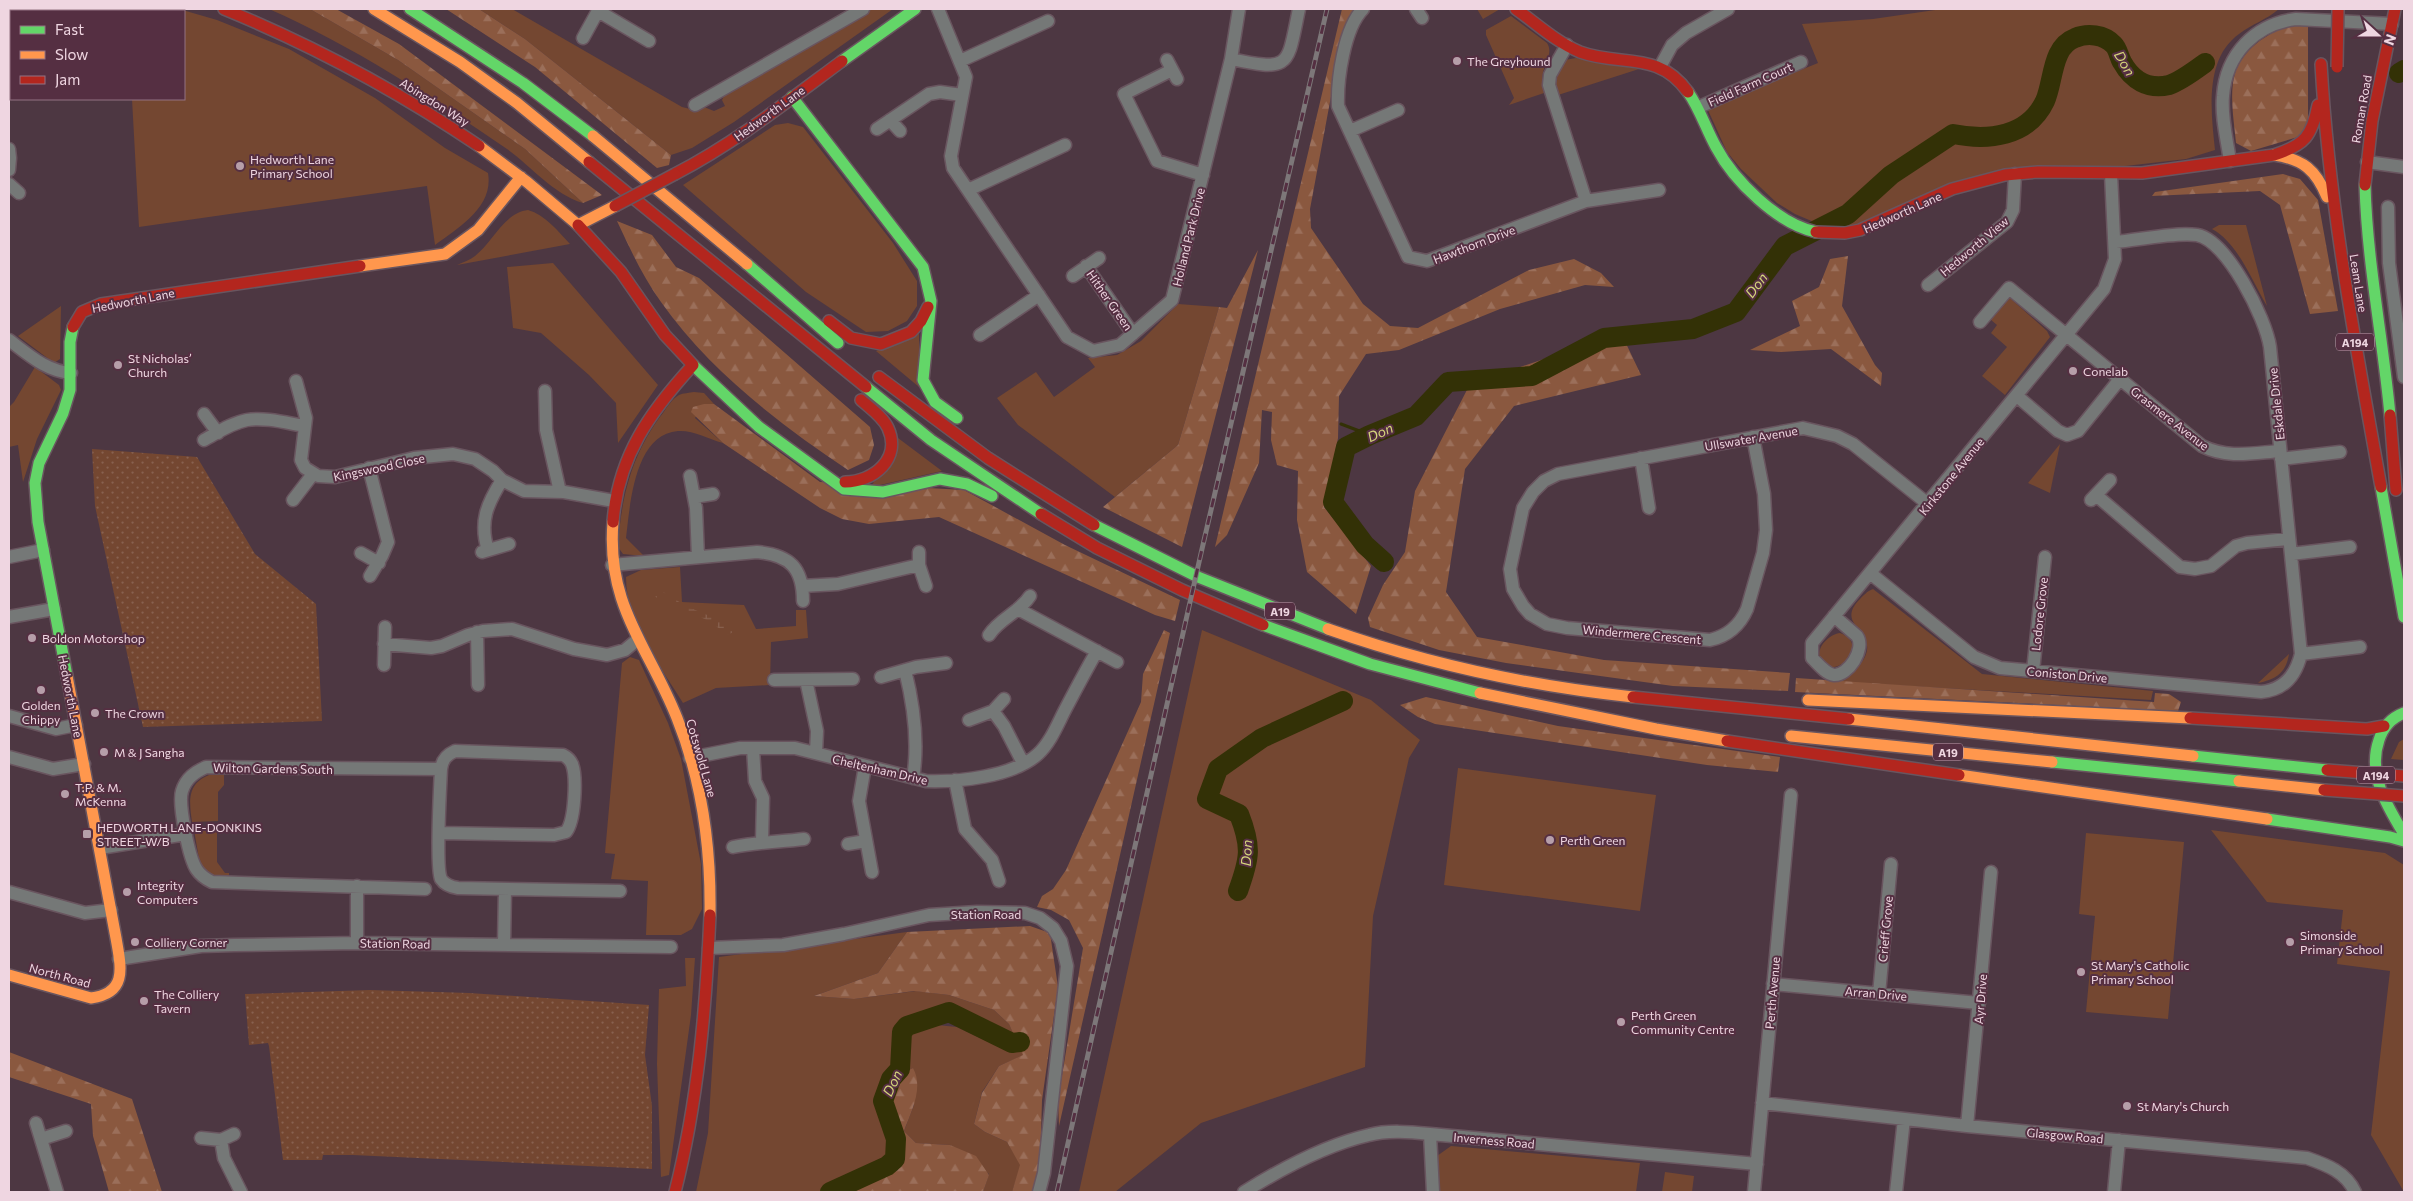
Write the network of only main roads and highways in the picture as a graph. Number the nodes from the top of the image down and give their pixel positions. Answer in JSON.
{"nodes":[{"id":1,"x":224,"y":9,"type":"edge"},
{"id":2,"x":374,"y":9,"type":"edge"},
{"id":3,"x":410,"y":9,"type":"edge"},
{"id":4,"x":915,"y":9,"type":"edge"},
{"id":5,"x":1516,"y":9,"type":"edge"},
{"id":6,"x":2324,"y":9,"type":"edge"},
{"id":7,"x":2338,"y":9,"type":"edge"},
{"id":8,"x":2395,"y":9,"type":"edge"},
{"id":9,"x":2322,"y":34,"type":"dead end"},
{"id":10,"x":2321,"y":59,"type":"dead end"},
{"id":11,"x":2337,"y":71,"type":"dead end"},
{"id":12,"x":2322,"y":82,"type":"junction"},
{"id":13,"x":792,"y":97,"type":"junction"},
{"id":14,"x":2274,"y":155,"type":"junction"},
{"id":15,"x":521,"y":177,"type":"junction"},
{"id":16,"x":2336,"y":224,"type":"junction"},
{"id":17,"x":578,"y":225,"type":"junction"},
{"id":18,"x":711,"y":234,"type":"junction"},
{"id":19,"x":2362,"y":289,"type":"dead end"},
{"id":20,"x":931,"y":301,"type":"junction"},
{"id":21,"x":781,"y":316,"type":"junction"},
{"id":22,"x":849,"y":352,"type":"dead end"},
{"id":23,"x":693,"y":365,"type":"junction"},
{"id":24,"x":871,"y":370,"type":"dead end"},
{"id":25,"x":840,"y":381,"type":"dead end"},
{"id":26,"x":854,"y":394,"type":"dead end"},
{"id":27,"x":967,"y":425,"type":"dead end"},
{"id":28,"x":1038,"y":475,"type":"dead end"},
{"id":29,"x":831,"y":480,"type":"junction"},
{"id":30,"x":2397,"y":494,"type":"joint"},
{"id":31,"x":1102,"y":529,"type":"junction"},
{"id":32,"x":1097,"y":548,"type":"junction"},
{"id":33,"x":2404,"y":617,"type":"edge"},
{"id":34,"x":1609,"y":694,"type":"junction"},
{"id":35,"x":1768,"y":699,"type":"dead end"},
{"id":36,"x":1797,"y":700,"type":"dead end"},
{"id":37,"x":2400,"y":711,"type":"edge"},
{"id":38,"x":1573,"y":712,"type":"junction"},
{"id":39,"x":2384,"y":726,"type":"junction"},
{"id":40,"x":1742,"y":731,"type":"dead end"},
{"id":41,"x":1782,"y":735,"type":"dead end"},
{"id":42,"x":2404,"y":776,"type":"edge"},
{"id":43,"x":2404,"y":796,"type":"edge"},
{"id":44,"x":2404,"y":834,"type":"edge"},
{"id":45,"x":2404,"y":841,"type":"edge"},
{"id":46,"x":9,"y":974,"type":"edge"},
{"id":47,"x":104,"y":997,"type":"joint"},
{"id":48,"x":676,"y":1192,"type":"edge"}],
"edges":[{"from":1,"to":15,"type":"main road","name":"Abingdon Way"},
{"from":2,"to":21,"type":"main road","number":"A19"},
{"from":3,"to":18,"type":"main road"},
{"from":4,"to":13,"type":"main road","name":"Hedworth Lane"},
{"from":5,"to":14,"type":"main road","name":"Hedworth Lane"},
{"from":6,"to":9,"type":"main road"},
{"from":7,"to":11,"type":"main road","bridge":true},
{"from":8,"to":30,"type":"main road","name":"Roman Road"},
{"from":10,"to":12,"type":"main road","name":"Leam Lane","number":"A194"},
{"from":12,"to":14,"type":"main road","number":"A194"},
{"from":12,"to":16,"type":"main road","name":"Leam Lane","number":"A194"},
{"from":13,"to":17,"type":"main road","name":"Hedworth Lane","bridge":true},
{"from":13,"to":20,"type":"main road"},
{"from":14,"to":16,"type":"main road","number":"A194"},
{"from":15,"to":17,"type":"main road","name":"Abingdon Way"},
{"from":15,"to":47,"type":"main road","name":"Hedworth Lane"},
{"from":16,"to":33,"type":"main road","name":"Leam Lane","number":"A194"},
{"from":17,"to":23,"type":"main road","name":"Abingdon Way"},
{"from":18,"to":20,"type":"main road"},
{"from":18,"to":22,"type":"main road"},
{"from":19,"to":30,"type":"main road","name":"Leam Lane","number":"A194"},
{"from":20,"to":27,"type":"main road"},
{"from":21,"to":25,"type":"main road"},
{"from":21,"to":32,"type":"main road","number":"A19"},
{"from":23,"to":29,"type":"main road","name":"Abingdon Way"},
{"from":23,"to":48,"type":"main road","name":"Cotswold Lane"},
{"from":24,"to":31,"type":"main road","number":"A19"},
{"from":26,"to":29,"type":"main road"},
{"from":28,"to":31,"type":"main road"},
{"from":29,"to":32,"type":"main road","name":"Abingdon Way"},
{"from":31,"to":34,"type":"main road","number":"A19"},
{"from":32,"to":38,"type":"main road","number":"A19"},
{"from":34,"to":35,"type":"main road"},
{"from":34,"to":42,"type":"main road","number":"A19","bridge":true},
{"from":36,"to":39,"type":"main road"},
{"from":37,"to":39,"type":"main road","number":"A194"},
{"from":38,"to":40,"type":"main road","number":"A19"},
{"from":38,"to":45,"type":"main road"},
{"from":39,"to":44,"type":"main road","number":"A194"},
{"from":41,"to":43,"type":"main road","number":"A19","bridge":true},
{"from":46,"to":47,"type":"main road","name":"North Road"}]}
